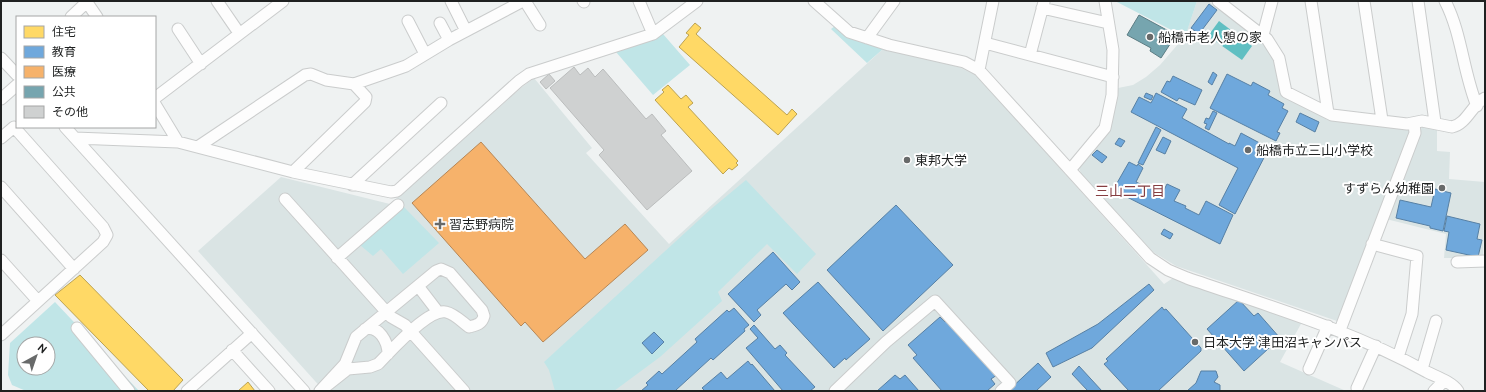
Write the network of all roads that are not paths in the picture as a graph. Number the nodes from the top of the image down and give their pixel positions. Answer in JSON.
{"nodes":[{"id":1,"x":87,"y":1,"type":"edge"},
{"id":2,"x":217,"y":1,"type":"edge"},
{"id":3,"x":283,"y":1,"type":"edge"},
{"id":4,"x":451,"y":1,"type":"edge"},
{"id":5,"x":524,"y":1,"type":"edge"},
{"id":6,"x":639,"y":1,"type":"edge"},
{"id":7,"x":697,"y":1,"type":"edge"},
{"id":8,"x":814,"y":1,"type":"edge"},
{"id":9,"x":894,"y":1,"type":"edge"},
{"id":10,"x":993,"y":1,"type":"edge"},
{"id":11,"x":1105,"y":1,"type":"edge"},
{"id":12,"x":1218,"y":1,"type":"edge"},
{"id":13,"x":1272,"y":1,"type":"edge"},
{"id":14,"x":1311,"y":1,"type":"edge"},
{"id":15,"x":1364,"y":1,"type":"edge"},
{"id":16,"x":1418,"y":1,"type":"edge"},
{"id":17,"x":1445,"y":1,"type":"edge"},
{"id":18,"x":1043,"y":4,"type":"edge"},
{"id":19,"x":72,"y":16,"type":"edge"},
{"id":20,"x":96,"y":16,"type":"edge"},
{"id":21,"x":408,"y":21,"type":"dead end"},
{"id":22,"x":440,"y":23,"type":"dead end"},
{"id":23,"x":1108,"y":24,"type":"junction"},
{"id":24,"x":540,"y":25,"type":"dead end"},
{"id":25,"x":178,"y":29,"type":"dead end"},
{"id":26,"x":466,"y":30,"type":"junction"},
{"id":27,"x":239,"y":34,"type":"junction"},
{"id":28,"x":653,"y":34,"type":"junction"},
{"id":29,"x":1263,"y":35,"type":"junction"},
{"id":30,"x":867,"y":38,"type":"junction"},
{"id":31,"x":449,"y":40,"type":"junction"},
{"id":32,"x":985,"y":43,"type":"junction"},
{"id":33,"x":425,"y":54,"type":"junction"},
{"id":34,"x":1030,"y":55,"type":"junction"},
{"id":35,"x":1,"y":58,"type":"edge"},
{"id":36,"x":202,"y":64,"type":"junction"},
{"id":37,"x":979,"y":70,"type":"junction"},
{"id":38,"x":16,"y":72,"type":"edge"},
{"id":39,"x":1113,"y":77,"type":"junction"},
{"id":40,"x":354,"y":84,"type":"junction"},
{"id":41,"x":16,"y":86,"type":"edge"},
{"id":42,"x":156,"y":97,"type":"edge"},
{"id":43,"x":1485,"y":98,"type":"edge"},
{"id":44,"x":1,"y":99,"type":"edge"},
{"id":45,"x":441,"y":103,"type":"dead end"},
{"id":46,"x":156,"y":106,"type":"edge"},
{"id":47,"x":1477,"y":106,"type":"junction"},
{"id":48,"x":1328,"y":113,"type":"junction"},
{"id":49,"x":1382,"y":120,"type":"junction"},
{"id":50,"x":1435,"y":122,"type":"junction"},
{"id":51,"x":1414,"y":123,"type":"junction"},
{"id":52,"x":66,"y":128,"type":"edge"},
{"id":53,"x":1,"y":138,"type":"edge"},
{"id":54,"x":75,"y":138,"type":"junction"},
{"id":55,"x":178,"y":142,"type":"junction"},
{"id":56,"x":199,"y":146,"type":"junction"},
{"id":57,"x":1070,"y":170,"type":"junction"},
{"id":58,"x":293,"y":172,"type":"junction"},
{"id":59,"x":352,"y":185,"type":"junction"},
{"id":60,"x":1,"y":187,"type":"edge"},
{"id":61,"x":285,"y":199,"type":"dead end"},
{"id":62,"x":398,"y":204,"type":"dead end"},
{"id":63,"x":1372,"y":244,"type":"junction"},
{"id":64,"x":337,"y":258,"type":"junction"},
{"id":65,"x":1,"y":260,"type":"edge"},
{"id":66,"x":1485,"y":261,"type":"edge"},
{"id":67,"x":1457,"y":262,"type":"dead end"},
{"id":68,"x":74,"y":269,"type":"junction"},
{"id":69,"x":418,"y":286,"type":"junction"},
{"id":70,"x":38,"y":301,"type":"junction"},
{"id":71,"x":387,"y":312,"type":"junction"},
{"id":72,"x":438,"y":312,"type":"junction"},
{"id":73,"x":1436,"y":321,"type":"dead end"},
{"id":74,"x":1328,"y":326,"type":"junction"},
{"id":75,"x":77,"y":328,"type":"dead end"},
{"id":76,"x":365,"y":330,"type":"junction"},
{"id":77,"x":1340,"y":330,"type":"junction"},
{"id":78,"x":411,"y":332,"type":"junction"},
{"id":79,"x":252,"y":333,"type":"junction"},
{"id":80,"x":1,"y":335,"type":"edge"},
{"id":81,"x":1376,"y":346,"type":"junction"},
{"id":82,"x":232,"y":350,"type":"junction"},
{"id":83,"x":388,"y":354,"type":"junction"},
{"id":84,"x":1398,"y":357,"type":"junction"},
{"id":85,"x":1309,"y":369,"type":"dead end"},
{"id":86,"x":1422,"y":369,"type":"junction"},
{"id":87,"x":1444,"y":381,"type":"junction"},
{"id":88,"x":1357,"y":388,"type":"dead end"},
{"id":89,"x":129,"y":391,"type":"edge"},
{"id":90,"x":187,"y":391,"type":"edge"},
{"id":91,"x":269,"y":391,"type":"edge"},
{"id":92,"x":304,"y":391,"type":"edge"},
{"id":93,"x":320,"y":391,"type":"edge"},
{"id":94,"x":464,"y":391,"type":"edge"},
{"id":95,"x":835,"y":391,"type":"edge"},
{"id":96,"x":1001,"y":391,"type":"edge"},
{"id":97,"x":1434,"y":391,"type":"edge"},
{"id":98,"x":1458,"y":391,"type":"edge"}],
"edges":[{"from":1,"to":19,"type":"street"},
{"from":1,"to":20,"type":"street"},
{"from":2,"to":27,"type":"street"},
{"from":3,"to":27,"type":"street"},
{"from":4,"to":26,"type":"street"},
{"from":5,"to":24,"type":"street"},
{"from":5,"to":26,"type":"street"},
{"from":6,"to":28,"type":"street"},
{"from":7,"to":28,"type":"street"},
{"from":8,"to":30,"type":"street"},
{"from":9,"to":30,"type":"street"},
{"from":10,"to":32,"type":"street"},
{"from":11,"to":23,"type":"street"},
{"from":12,"to":29,"type":"street"},
{"from":13,"to":29,"type":"street"},
{"from":14,"to":48,"type":"street"},
{"from":15,"to":49,"type":"street"},
{"from":16,"to":50,"type":"street"},
{"from":17,"to":47,"type":"street"},
{"from":18,"to":23,"type":"street"},
{"from":18,"to":34,"type":"street"},
{"from":21,"to":33,"type":"street"},
{"from":22,"to":31,"type":"street"},
{"from":23,"to":39,"type":"street"},
{"from":25,"to":36,"type":"street"},
{"from":26,"to":31,"type":"street"},
{"from":27,"to":36,"type":"street"},
{"from":28,"to":59,"type":"street"},
{"from":29,"to":48,"type":"street"},
{"from":30,"to":37,"type":"street"},
{"from":31,"to":33,"type":"street"},
{"from":32,"to":34,"type":"street"},
{"from":32,"to":37,"type":"street"},
{"from":33,"to":40,"type":"street"},
{"from":34,"to":39,"type":"street"},
{"from":35,"to":38,"type":"street"},
{"from":36,"to":42,"type":"street"},
{"from":37,"to":57,"type":"street"},
{"from":39,"to":57,"type":"street"},
{"from":40,"to":56,"type":"street"},
{"from":40,"to":58,"type":"street"},
{"from":41,"to":44,"type":"street"},
{"from":43,"to":47,"type":"street"},
{"from":45,"to":59,"type":"street"},
{"from":46,"to":55,"type":"street"},
{"from":47,"to":50,"type":"street"},
{"from":48,"to":49,"type":"street"},
{"from":49,"to":51,"type":"street"},
{"from":50,"to":51,"type":"street"},
{"from":51,"to":63,"type":"street"},
{"from":52,"to":54,"type":"street"},
{"from":53,"to":68,"type":"street"},
{"from":54,"to":55,"type":"street"},
{"from":54,"to":79,"type":"street"},
{"from":55,"to":56,"type":"street"},
{"from":56,"to":58,"type":"street"},
{"from":57,"to":74,"type":"street"},
{"from":58,"to":59,"type":"street"},
{"from":60,"to":68,"type":"street"},
{"from":61,"to":64,"type":"street"},
{"from":62,"to":64,"type":"street"},
{"from":63,"to":77,"type":"street"},
{"from":63,"to":84,"type":"street"},
{"from":64,"to":71,"type":"street"},
{"from":65,"to":70,"type":"street"},
{"from":66,"to":67,"type":"street"},
{"from":68,"to":70,"type":"street"},
{"from":69,"to":71,"type":"street"},
{"from":69,"to":72,"type":"street"},
{"from":69,"to":72,"type":"street"},
{"from":70,"to":80,"type":"street"},
{"from":71,"to":76,"type":"street"},
{"from":71,"to":78,"type":"street"},
{"from":72,"to":78,"type":"street"},
{"from":73,"to":86,"type":"street"},
{"from":74,"to":77,"type":"street"},
{"from":74,"to":85,"type":"street"},
{"from":75,"to":89,"type":"street"},
{"from":76,"to":83,"type":"street"},
{"from":76,"to":93,"type":"street"},
{"from":77,"to":81,"type":"street"},
{"from":78,"to":83,"type":"street"},
{"from":78,"to":94,"type":"street"},
{"from":79,"to":82,"type":"street"},
{"from":79,"to":92,"type":"street"},
{"from":81,"to":84,"type":"street"},
{"from":81,"to":88,"type":"street"},
{"from":82,"to":90,"type":"street"},
{"from":82,"to":91,"type":"street"},
{"from":83,"to":93,"type":"street"},
{"from":84,"to":86,"type":"street"},
{"from":86,"to":87,"type":"street"},
{"from":87,"to":97,"type":"street"},
{"from":87,"to":98,"type":"street"},
{"from":95,"to":96,"type":"street"}]}
